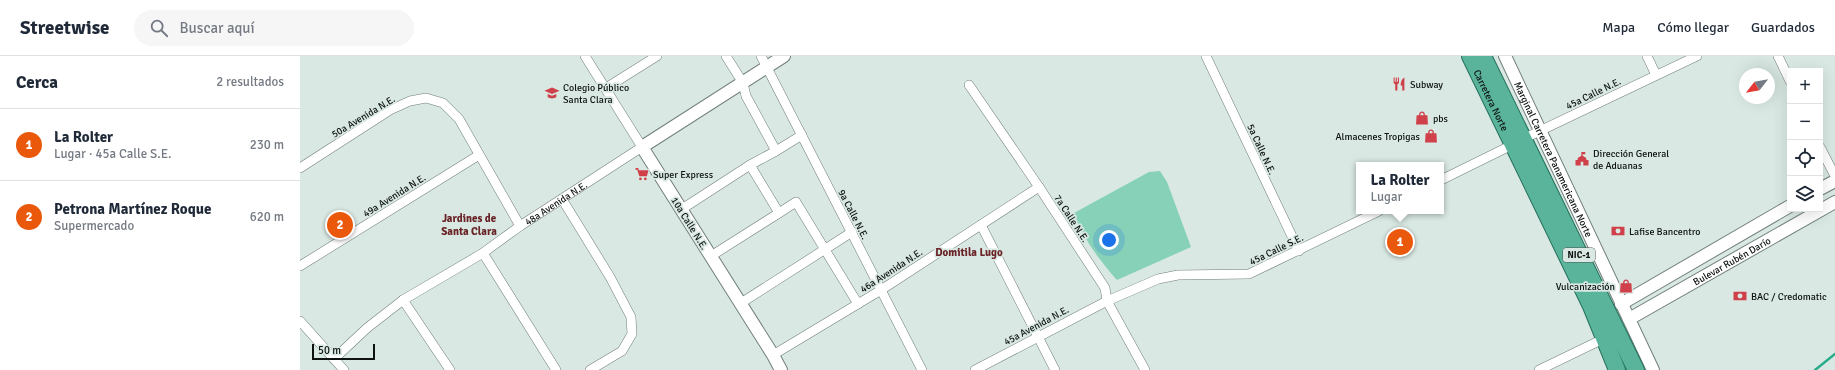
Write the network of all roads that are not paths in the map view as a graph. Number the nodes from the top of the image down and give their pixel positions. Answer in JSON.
{"nodes":[{"id":1,"x":585,"y":56,"type":"edge"},
{"id":2,"x":657,"y":56,"type":"edge"},
{"id":3,"x":726,"y":56,"type":"edge"},
{"id":4,"x":761,"y":56,"type":"edge"},
{"id":5,"x":784,"y":56,"type":"edge"},
{"id":6,"x":1206,"y":56,"type":"edge"},
{"id":7,"x":1470,"y":56,"type":"edge"},
{"id":8,"x":1483,"y":56,"type":"edge"},
{"id":9,"x":1505,"y":56,"type":"edge"},
{"id":10,"x":1647,"y":56,"type":"edge"},
{"id":11,"x":1697,"y":56,"type":"edge"},
{"id":12,"x":1778,"y":56,"type":"edge"},
{"id":13,"x":767,"y":67,"type":"junction"},
{"id":14,"x":1656,"y":75,"type":"junction"},
{"id":15,"x":1787,"y":75,"type":"edge"},
{"id":16,"x":742,"y":84,"type":"junction"},
{"id":17,"x":969,"y":85,"type":"dead end"},
{"id":18,"x":606,"y":88,"type":"junction"},
{"id":19,"x":1540,"y":130,"type":"junction"},
{"id":20,"x":802,"y":135,"type":"junction"},
{"id":21,"x":1517,"y":142,"type":"junction"},
{"id":22,"x":642,"y":147,"type":"junction"},
{"id":23,"x":776,"y":150,"type":"junction"},
{"id":24,"x":1823,"y":152,"type":"edge"},
{"id":25,"x":479,"y":155,"type":"junction"},
{"id":26,"x":750,"y":165,"type":"junction"},
{"id":27,"x":300,"y":168,"type":"edge"},
{"id":28,"x":1835,"y":176,"type":"edge"},
{"id":29,"x":1444,"y":178,"type":"edge"},
{"id":30,"x":1835,"y":181,"type":"edge"},
{"id":31,"x":1039,"y":187,"type":"junction"},
{"id":32,"x":1823,"y":187,"type":"edge"},
{"id":33,"x":562,"y":199,"type":"junction"},
{"id":34,"x":1835,"y":202,"type":"edge"},
{"id":35,"x":1787,"y":208,"type":"edge"},
{"id":36,"x":682,"y":209,"type":"junction"},
{"id":37,"x":780,"y":213,"type":"junction"},
{"id":38,"x":1373,"y":214,"type":"edge"},
{"id":39,"x":981,"y":225,"type":"junction"},
{"id":40,"x":520,"y":226,"type":"junction"},
{"id":41,"x":852,"y":232,"type":"junction"},
{"id":42,"x":825,"y":249,"type":"junction"},
{"id":43,"x":1299,"y":251,"type":"junction"},
{"id":44,"x":483,"y":253,"type":"junction"},
{"id":45,"x":711,"y":256,"type":"junction"},
{"id":46,"x":300,"y":266,"type":"edge"},
{"id":47,"x":882,"y":290,"type":"junction"},
{"id":48,"x":404,"y":300,"type":"junction"},
{"id":49,"x":1108,"y":301,"type":"junction"},
{"id":50,"x":741,"y":303,"type":"junction"},
{"id":51,"x":858,"y":304,"type":"junction"},
{"id":52,"x":1621,"y":304,"type":"junction"},
{"id":53,"x":1591,"y":306,"type":"junction"},
{"id":54,"x":1629,"y":319,"type":"junction"},
{"id":55,"x":300,"y":321,"type":"edge"},
{"id":56,"x":1037,"y":337,"type":"junction"},
{"id":57,"x":1601,"y":340,"type":"junction"},
{"id":58,"x":773,"y":355,"type":"junction"},
{"id":59,"x":334,"y":359,"type":"junction"},
{"id":60,"x":344,"y":370,"type":"edge"},
{"id":61,"x":450,"y":370,"type":"edge"},
{"id":62,"x":556,"y":370,"type":"edge"},
{"id":63,"x":590,"y":370,"type":"edge"},
{"id":64,"x":781,"y":370,"type":"edge"},
{"id":65,"x":922,"y":370,"type":"edge"},
{"id":66,"x":975,"y":370,"type":"edge"},
{"id":67,"x":1056,"y":370,"type":"edge"},
{"id":68,"x":1145,"y":370,"type":"edge"},
{"id":69,"x":1538,"y":370,"type":"edge"},
{"id":70,"x":1610,"y":370,"type":"edge"},
{"id":71,"x":1617,"y":370,"type":"edge"},
{"id":72,"x":1636,"y":370,"type":"edge"},
{"id":73,"x":1653,"y":370,"type":"edge"}],
"edges":[{"from":1,"to":18,"type":"street","name":"10a Calle N.E."},
{"from":2,"to":18,"type":"street"},
{"from":3,"to":16,"type":"street"},
{"from":4,"to":13,"type":"street"},
{"from":5,"to":13,"type":"street","name":"48a Avenida N.E."},
{"from":6,"to":43,"type":"street","name":"5a Calle N.E."},
{"from":7,"to":21,"type":"highway","name":"Carretera Norte","number":"NIC-1"},
{"from":8,"to":21,"type":"highway","name":"Carretera Norte","number":"NIC-1"},
{"from":9,"to":19,"type":"street","name":"Marginal Carretera Panamericana Norte"},
{"from":10,"to":14,"type":"street"},
{"from":11,"to":14,"type":"street"},
{"from":12,"to":15,"type":"street"},
{"from":13,"to":16,"type":"street","name":"48a Avenida N.E."},
{"from":13,"to":20,"type":"street","name":"9a Calle N.E."},
{"from":14,"to":19,"type":"street","name":"45a Calle N.E."},
{"from":16,"to":22,"type":"street","name":"48a Avenida N.E."},
{"from":16,"to":23,"type":"street"},
{"from":17,"to":31,"type":"street","name":"7a Calle N.E."},
{"from":18,"to":22,"type":"street","name":"10a Calle N.E."},
{"from":19,"to":21,"type":"street"},
{"from":19,"to":52,"type":"street","name":"Marginal Carretera Panamericana Norte"},
{"from":20,"to":23,"type":"street"},
{"from":20,"to":41,"type":"street","name":"9a Calle N.E."},
{"from":21,"to":29,"type":"street"},
{"from":21,"to":53,"type":"highway","number":"NIC-1"},
{"from":21,"to":72,"type":"highway","number":"NIC-1"},
{"from":22,"to":33,"type":"street","name":"48a Avenida N.E."},
{"from":22,"to":36,"type":"street","name":"10a Calle N.E."},
{"from":23,"to":26,"type":"street"},
{"from":24,"to":28,"type":"street"},
{"from":25,"to":27,"type":"street","name":"50a Avenida N.E."},
{"from":25,"to":40,"type":"street"},
{"from":25,"to":46,"type":"street","name":"49a Avenida N.E."},
{"from":26,"to":36,"type":"street"},
{"from":26,"to":37,"type":"street"},
{"from":30,"to":32,"type":"street"},
{"from":31,"to":39,"type":"street","name":"46a Avenida N.E."},
{"from":31,"to":49,"type":"street","name":"7a Calle N.E."},
{"from":33,"to":40,"type":"street","name":"48a Avenida N.E."},
{"from":33,"to":63,"type":"street"},
{"from":34,"to":54,"type":"street","name":"Bulevar Rubén Darío"},
{"from":35,"to":52,"type":"street","name":"Bulevar Rubén Darío"},
{"from":36,"to":45,"type":"street","name":"10a Calle N.E."},
{"from":37,"to":42,"type":"street"},
{"from":37,"to":45,"type":"street"},
{"from":38,"to":43,"type":"street","name":"45a Calle S.E."},
{"from":39,"to":47,"type":"street","name":"46a Avenida N.E."},
{"from":39,"to":56,"type":"street"},
{"from":40,"to":44,"type":"street","name":"48a Avenida N.E."},
{"from":41,"to":42,"type":"street"},
{"from":41,"to":47,"type":"street","name":"9a Calle N.E."},
{"from":42,"to":50,"type":"street"},
{"from":42,"to":51,"type":"street"},
{"from":43,"to":49,"type":"street","name":"45a Calle S.E."},
{"from":44,"to":48,"type":"street","name":"48a Avenida N.E."},
{"from":44,"to":62,"type":"street"},
{"from":45,"to":50,"type":"street","name":"10a Calle N.E."},
{"from":47,"to":51,"type":"street","name":"46a Avenida N.E."},
{"from":47,"to":65,"type":"street","name":"9a Calle N.E."},
{"from":48,"to":59,"type":"street","name":"48a Avenida N.E."},
{"from":48,"to":61,"type":"street"},
{"from":49,"to":56,"type":"street","name":"45a Avenida N.E."},
{"from":49,"to":68,"type":"street","name":"7a Calle N.E."},
{"from":50,"to":58,"type":"street","name":"10a Calle N.E."},
{"from":51,"to":58,"type":"street","name":"46a Avenida N.E."},
{"from":52,"to":54,"type":"street","name":"Marginal Carretera Panamericana Norte"},
{"from":53,"to":57,"type":"street"},
{"from":53,"to":71,"type":"highway","number":"NIC-1"},
{"from":54,"to":73,"type":"street","name":"Marginal Carretera Panamericana Norte"},
{"from":55,"to":59,"type":"street"},
{"from":56,"to":66,"type":"street","name":"45a Avenida N.E."},
{"from":56,"to":67,"type":"street"},
{"from":57,"to":69,"type":"street"},
{"from":57,"to":70,"type":"street"},
{"from":58,"to":64,"type":"street","name":"10a Calle N.E."},
{"from":59,"to":60,"type":"street"}]}
